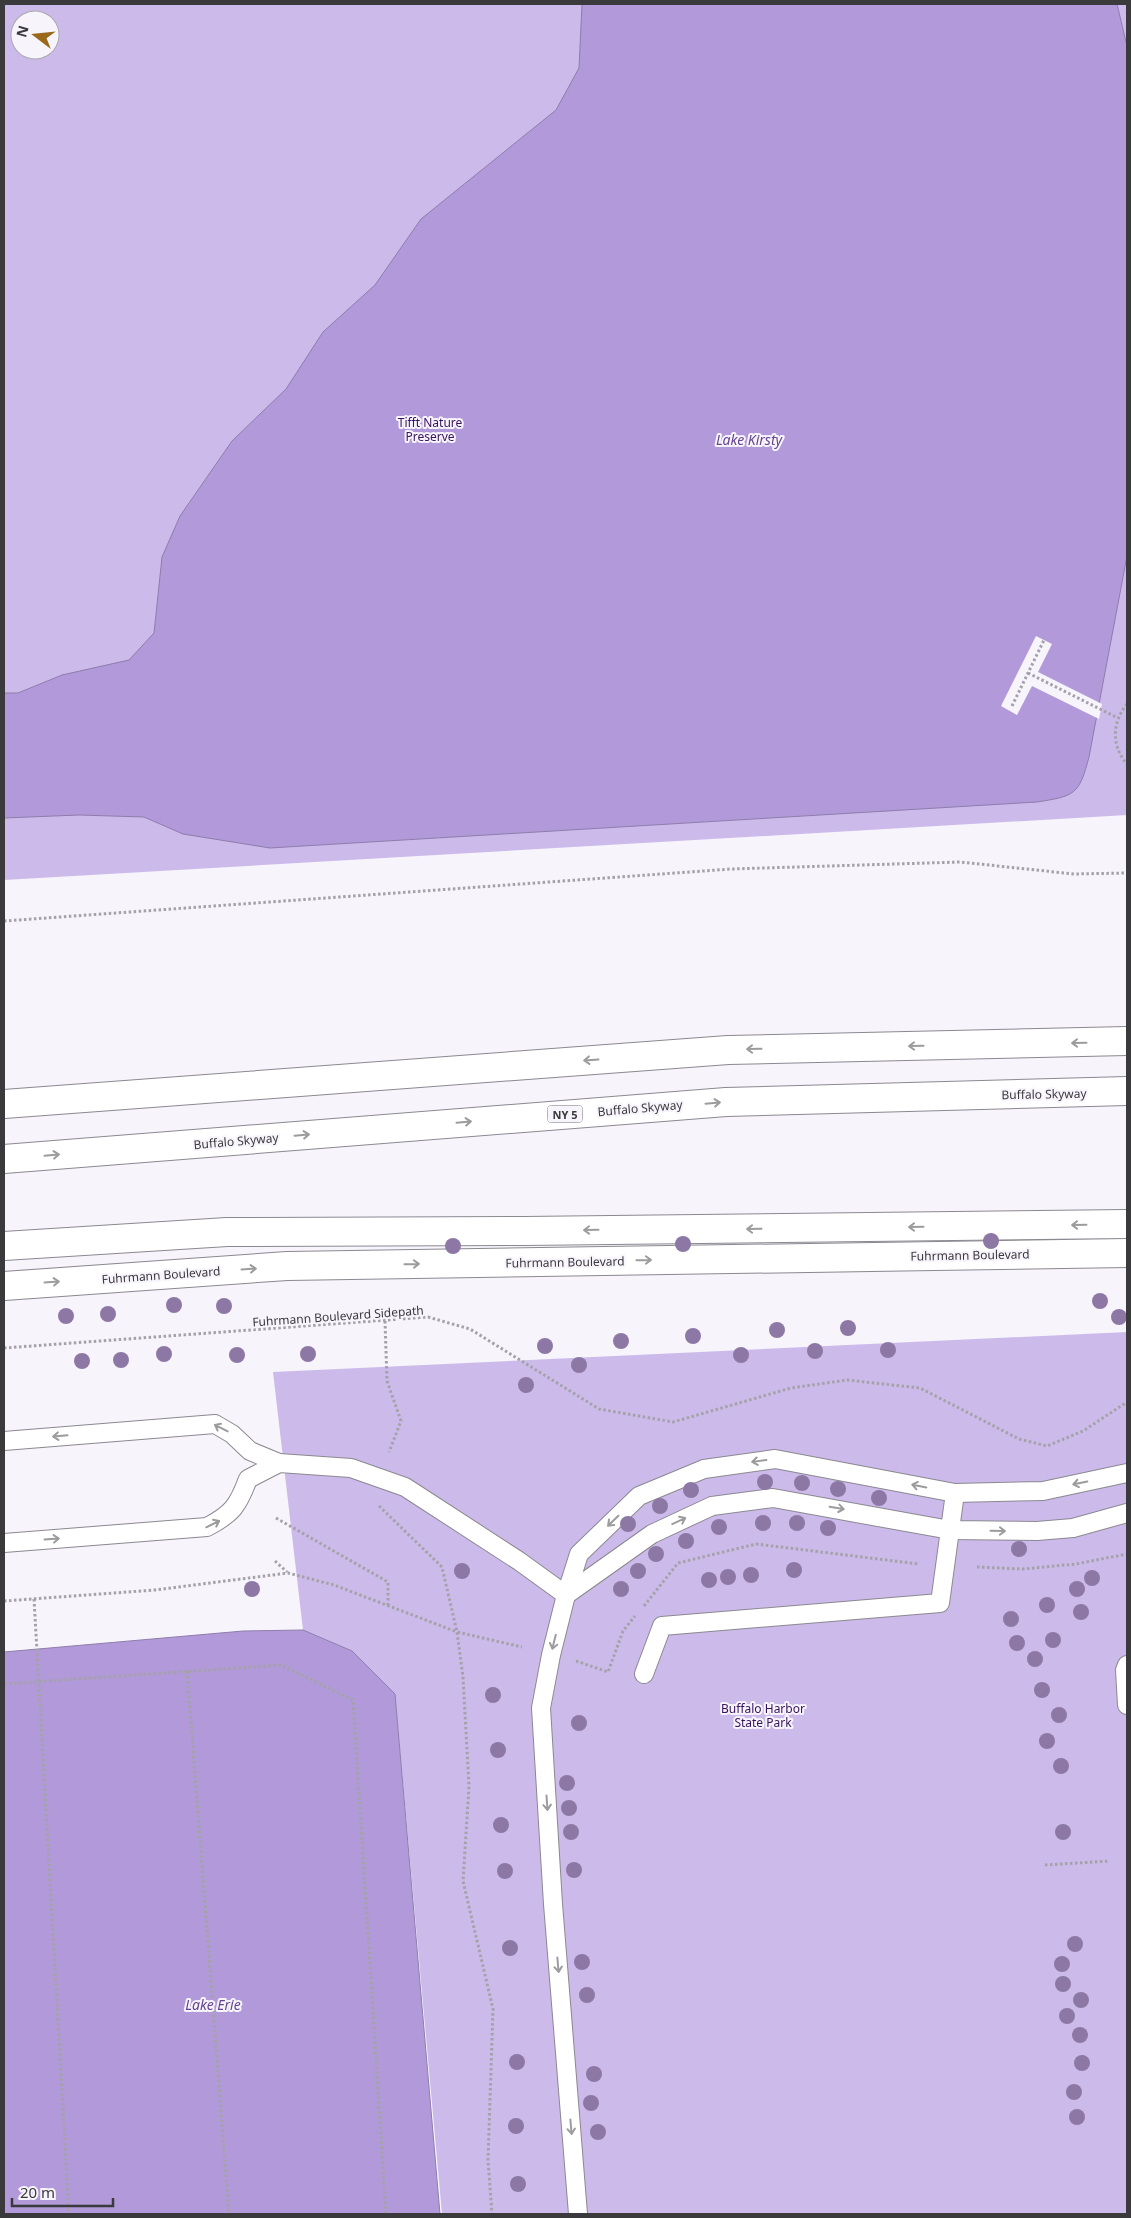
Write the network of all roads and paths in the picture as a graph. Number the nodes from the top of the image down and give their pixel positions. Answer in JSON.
{"nodes":[{"id":1,"x":1045,"y":638,"type":"dead end"},
{"id":2,"x":1028,"y":673,"type":"junction"},
{"id":3,"x":1127,"y":704,"type":"edge"},
{"id":4,"x":1012,"y":706,"type":"dead end"},
{"id":5,"x":1118,"y":718,"type":"junction"},
{"id":6,"x":1127,"y":764,"type":"edge"},
{"id":7,"x":1127,"y":873,"type":"edge"},
{"id":8,"x":4,"y":921,"type":"edge"},
{"id":9,"x":1127,"y":1042,"type":"edge"},
{"id":10,"x":1127,"y":1092,"type":"edge"},
{"id":11,"x":4,"y":1104,"type":"edge"},
{"id":12,"x":4,"y":1159,"type":"edge"},
{"id":13,"x":1127,"y":1224,"type":"edge"},
{"id":14,"x":4,"y":1246,"type":"edge"},
{"id":15,"x":1127,"y":1253,"type":"edge"},
{"id":16,"x":4,"y":1286,"type":"edge"},
{"id":17,"x":385,"y":1321,"type":"junction"},
{"id":18,"x":4,"y":1348,"type":"edge"},
{"id":19,"x":1127,"y":1402,"type":"edge"},
{"id":20,"x":4,"y":1440,"type":"edge"},
{"id":21,"x":389,"y":1452,"type":"dead end"},
{"id":22,"x":279,"y":1464,"type":"junction"},
{"id":23,"x":1127,"y":1473,"type":"edge"},
{"id":24,"x":955,"y":1493,"type":"junction"},
{"id":25,"x":378,"y":1502,"type":"dead end"},
{"id":26,"x":1127,"y":1513,"type":"edge"},
{"id":27,"x":276,"y":1518,"type":"dead end"},
{"id":28,"x":950,"y":1530,"type":"junction"},
{"id":29,"x":4,"y":1543,"type":"edge"},
{"id":30,"x":1127,"y":1554,"type":"edge"},
{"id":31,"x":275,"y":1561,"type":"dead end"},
{"id":32,"x":924,"y":1565,"type":"dead end"},
{"id":33,"x":977,"y":1567,"type":"dead end"},
{"id":34,"x":288,"y":1573,"type":"junction"},
{"id":35,"x":566,"y":1595,"type":"junction"},
{"id":36,"x":34,"y":1599,"type":"junction"},
{"id":37,"x":4,"y":1601,"type":"edge"},
{"id":38,"x":388,"y":1605,"type":"junction"},
{"id":39,"x":457,"y":1632,"type":"junction"},
{"id":40,"x":522,"y":1647,"type":"dead end"},
{"id":41,"x":568,"y":1659,"type":"dead end"},
{"id":42,"x":1127,"y":1665,"type":"edge"},
{"id":43,"x":187,"y":1671,"type":"junction"},
{"id":44,"x":644,"y":1674,"type":"dead end"},
{"id":45,"x":4,"y":1684,"type":"edge"},
{"id":46,"x":1127,"y":1705,"type":"edge"},
{"id":47,"x":1110,"y":1861,"type":"dead end"},
{"id":48,"x":1045,"y":1865,"type":"dead end"},
{"id":49,"x":70,"y":2214,"type":"edge"},
{"id":50,"x":229,"y":2214,"type":"edge"},
{"id":51,"x":386,"y":2214,"type":"edge"},
{"id":52,"x":492,"y":2214,"type":"edge"},
{"id":53,"x":578,"y":2214,"type":"edge"}],
"edges":[{"from":1,"to":2,"type":"path"},
{"from":2,"to":4,"type":"path"},
{"from":2,"to":5,"type":"path"},
{"from":3,"to":5,"type":"path"},
{"from":5,"to":6,"type":"path"},
{"from":7,"to":8,"type":"path"},
{"from":9,"to":11,"type":"main road","one_way":true},
{"from":12,"to":10,"type":"main road","name":"Buffalo Skyway","number":"NY 5","one_way":true},
{"from":13,"to":14,"type":"main road","one_way":true},
{"from":16,"to":15,"type":"main road","name":"Fuhrmann Boulevard","one_way":true},
{"from":17,"to":18,"type":"path","name":"Fuhrmann Boulevard Sidepath"},
{"from":17,"to":19,"type":"path","name":"Fuhrmann Boulevard Sidepath"},
{"from":17,"to":21,"type":"path"},
{"from":22,"to":20,"type":"lane","one_way":true},
{"from":29,"to":22,"type":"lane","one_way":true},
{"from":22,"to":35,"type":"lane"},
{"from":23,"to":24,"type":"lane","one_way":true},
{"from":24,"to":28,"type":"lane"},
{"from":24,"to":35,"type":"lane","one_way":true},
{"from":25,"to":39,"type":"path"},
{"from":28,"to":26,"type":"lane","one_way":true},
{"from":27,"to":38,"type":"path"},
{"from":35,"to":28,"type":"lane","one_way":true},
{"from":28,"to":44,"type":"lane"},
{"from":30,"to":33,"type":"path"},
{"from":31,"to":34,"type":"path"},
{"from":32,"to":41,"type":"path"},
{"from":34,"to":36,"type":"path"},
{"from":34,"to":38,"type":"path"},
{"from":35,"to":53,"type":"lane","one_way":true},
{"from":36,"to":37,"type":"path"},
{"from":36,"to":49,"type":"path"},
{"from":38,"to":39,"type":"path"},
{"from":39,"to":40,"type":"path"},
{"from":39,"to":52,"type":"path"},
{"from":42,"to":46,"type":"lane"},
{"from":43,"to":45,"type":"path"},
{"from":43,"to":50,"type":"path"},
{"from":43,"to":51,"type":"path"},
{"from":47,"to":48,"type":"path"}]}
